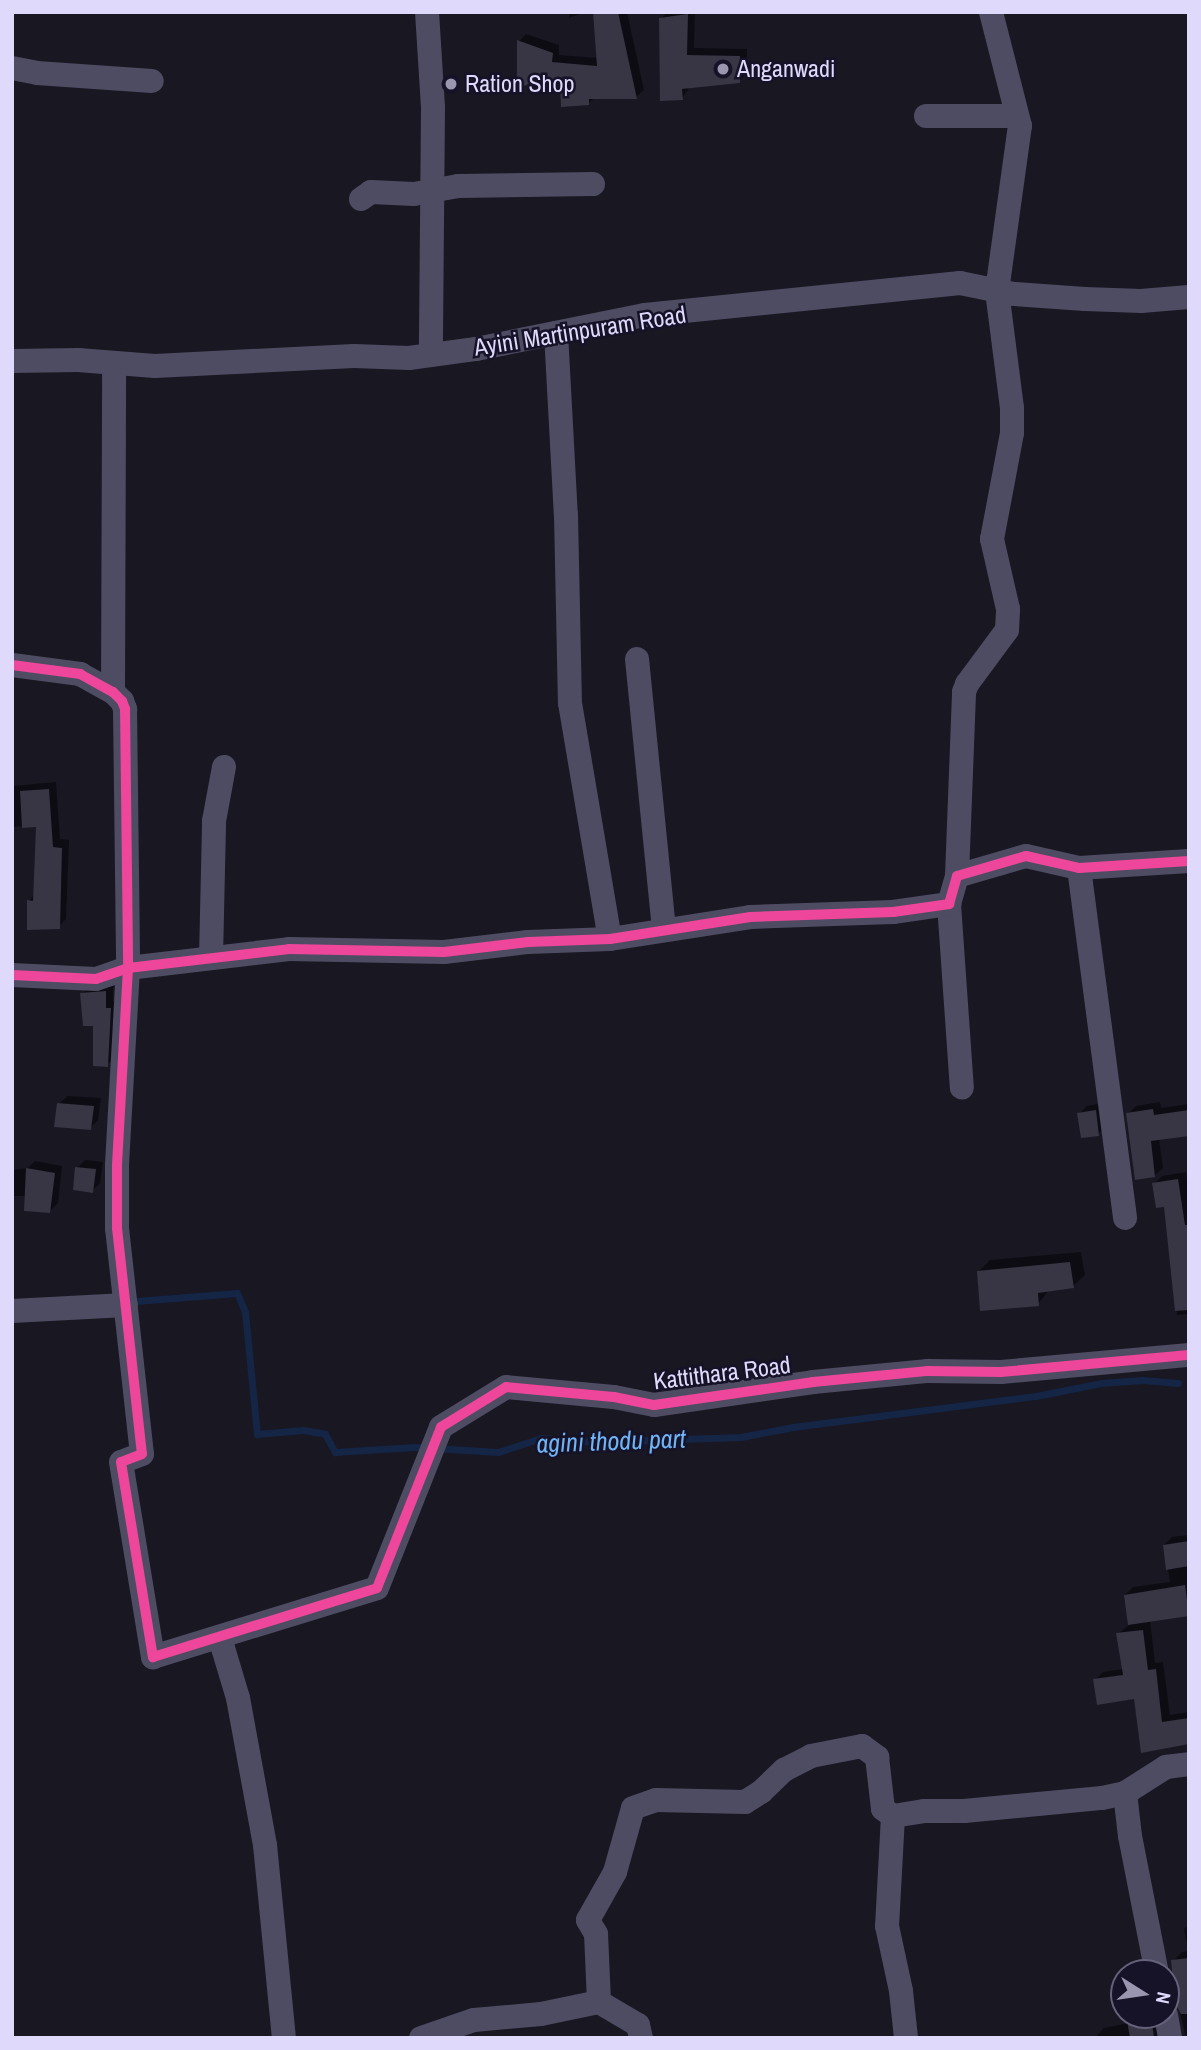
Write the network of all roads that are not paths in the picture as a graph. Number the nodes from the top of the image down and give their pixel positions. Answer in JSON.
{"nodes":[{"id":1,"x":427,"y":12,"type":"edge"},
{"id":2,"x":991,"y":12,"type":"edge"},
{"id":3,"x":12,"y":68,"type":"edge"},
{"id":4,"x":152,"y":81,"type":"dead end"},
{"id":5,"x":1017,"y":116,"type":"junction"},
{"id":6,"x":926,"y":117,"type":"dead end"},
{"id":7,"x":593,"y":184,"type":"dead end"},
{"id":8,"x":432,"y":189,"type":"junction"},
{"id":9,"x":361,"y":199,"type":"dead end"},
{"id":10,"x":998,"y":291,"type":"junction"},
{"id":11,"x":1189,"y":297,"type":"edge"},
{"id":12,"x":556,"y":333,"type":"junction"},
{"id":13,"x":431,"y":355,"type":"junction"},
{"id":14,"x":12,"y":361,"type":"edge"},
{"id":15,"x":114,"y":363,"type":"junction"},
{"id":16,"x":637,"y":659,"type":"dead end"},
{"id":17,"x":12,"y":665,"type":"edge"},
{"id":18,"x":113,"y":692,"type":"junction"},
{"id":19,"x":224,"y":767,"type":"dead end"},
{"id":20,"x":1189,"y":861,"type":"edge"},
{"id":21,"x":1079,"y":869,"type":"junction"},
{"id":22,"x":957,"y":876,"type":"junction"},
{"id":23,"x":949,"y":905,"type":"junction"},
{"id":24,"x":664,"y":930,"type":"junction"},
{"id":25,"x":610,"y":939,"type":"junction"},
{"id":26,"x":211,"y":958,"type":"junction"},
{"id":27,"x":128,"y":968,"type":"junction"},
{"id":28,"x":12,"y":975,"type":"edge"},
{"id":29,"x":962,"y":1088,"type":"dead end"},
{"id":30,"x":1125,"y":1218,"type":"dead end"},
{"id":31,"x":126,"y":1306,"type":"junction"},
{"id":32,"x":12,"y":1311,"type":"edge"},
{"id":33,"x":1189,"y":1355,"type":"edge"},
{"id":34,"x":220,"y":1638,"type":"junction"},
{"id":35,"x":1189,"y":1764,"type":"edge"},
{"id":36,"x":1125,"y":1793,"type":"junction"},
{"id":37,"x":893,"y":1816,"type":"junction"},
{"id":38,"x":1154,"y":1959,"type":"edge"},
{"id":39,"x":599,"y":2002,"type":"junction"},
{"id":40,"x":284,"y":2038,"type":"edge"},
{"id":41,"x":421,"y":2038,"type":"edge"},
{"id":42,"x":640,"y":2038,"type":"edge"},
{"id":43,"x":905,"y":2038,"type":"edge"}],
"edges":[{"from":1,"to":8,"type":"street"},
{"from":2,"to":5,"type":"street"},
{"from":3,"to":4,"type":"street"},
{"from":5,"to":6,"type":"street"},
{"from":5,"to":10,"type":"street"},
{"from":7,"to":8,"type":"street"},
{"from":8,"to":9,"type":"street"},
{"from":8,"to":13,"type":"street"},
{"from":10,"to":11,"type":"street","name":"Ayini Martinpuram Road"},
{"from":10,"to":12,"type":"street","name":"Ayini Martinpuram Road"},
{"from":10,"to":22,"type":"street"},
{"from":12,"to":13,"type":"street","name":"Ayini Martinpuram Road"},
{"from":12,"to":25,"type":"street"},
{"from":13,"to":15,"type":"street","name":"Ayini Martinpuram Road"},
{"from":14,"to":15,"type":"street","name":"Ayini Martinpuram Road"},
{"from":15,"to":18,"type":"street"},
{"from":16,"to":24,"type":"street"},
{"from":17,"to":18,"type":"street"},
{"from":18,"to":27,"type":"street"},
{"from":19,"to":26,"type":"street"},
{"from":20,"to":21,"type":"street"},
{"from":21,"to":22,"type":"street"},
{"from":21,"to":30,"type":"street"},
{"from":22,"to":23,"type":"street"},
{"from":23,"to":24,"type":"street"},
{"from":23,"to":29,"type":"street"},
{"from":24,"to":25,"type":"street"},
{"from":25,"to":26,"type":"street"},
{"from":26,"to":27,"type":"street"},
{"from":27,"to":28,"type":"street"},
{"from":27,"to":31,"type":"street"},
{"from":31,"to":32,"type":"street"},
{"from":31,"to":34,"type":"street"},
{"from":33,"to":34,"type":"street","name":"Kattithara Road"},
{"from":34,"to":40,"type":"street"},
{"from":35,"to":36,"type":"street"},
{"from":36,"to":37,"type":"street"},
{"from":36,"to":38,"type":"street"},
{"from":37,"to":39,"type":"street"},
{"from":37,"to":43,"type":"street"},
{"from":39,"to":41,"type":"street"},
{"from":39,"to":42,"type":"street"}]}
